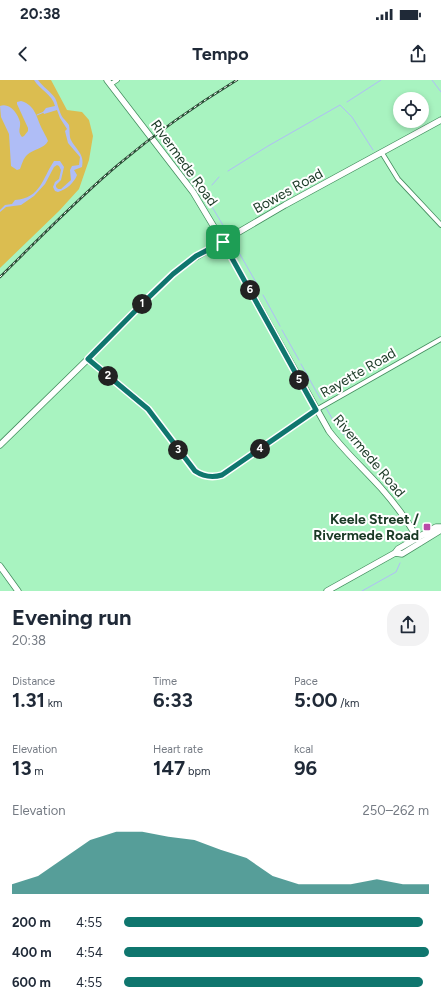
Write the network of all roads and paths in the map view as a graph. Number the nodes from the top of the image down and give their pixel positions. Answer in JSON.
{"nodes":[{"id":1,"x":116,"y":80,"type":"edge"},
{"id":2,"x":109,"y":82,"type":"edge"},
{"id":3,"x":441,"y":120,"type":"edge"},
{"id":4,"x":382,"y":153,"type":"junction"},
{"id":5,"x":441,"y":225,"type":"edge"},
{"id":6,"x":223,"y":242,"type":"junction"},
{"id":7,"x":441,"y":339,"type":"edge"},
{"id":8,"x":88,"y":359,"type":"junction"},
{"id":9,"x":316,"y":410,"type":"junction"},
{"id":10,"x":0,"y":445,"type":"edge"},
{"id":11,"x":441,"y":527,"type":"edge"},
{"id":12,"x":441,"y":530,"type":"edge"},
{"id":13,"x":419,"y":541,"type":"junction"},
{"id":14,"x":0,"y":566,"type":"edge"},
{"id":15,"x":18,"y":591,"type":"edge"},
{"id":16,"x":327,"y":591,"type":"edge"}],
"edges":[{"from":1,"to":2,"type":"street"},
{"from":2,"to":6,"type":"street","name":"Rivermede Road"},
{"from":3,"to":4,"type":"street","name":"Bowes Road"},
{"from":4,"to":5,"type":"street"},
{"from":4,"to":6,"type":"street","name":"Bowes Road"},
{"from":6,"to":8,"type":"street","name":"Bowes Road"},
{"from":6,"to":9,"type":"street","name":"Rivermede Road"},
{"from":7,"to":9,"type":"street","name":"Rayette Road"},
{"from":8,"to":9,"type":"street","name":"Rayette Road"},
{"from":8,"to":10,"type":"street","name":"Bowes Road"},
{"from":9,"to":13,"type":"street","name":"Rivermede Road"},
{"from":11,"to":13,"type":"street"},
{"from":12,"to":13,"type":"street"},
{"from":13,"to":16,"type":"street"},
{"from":14,"to":15,"type":"street"}]}
